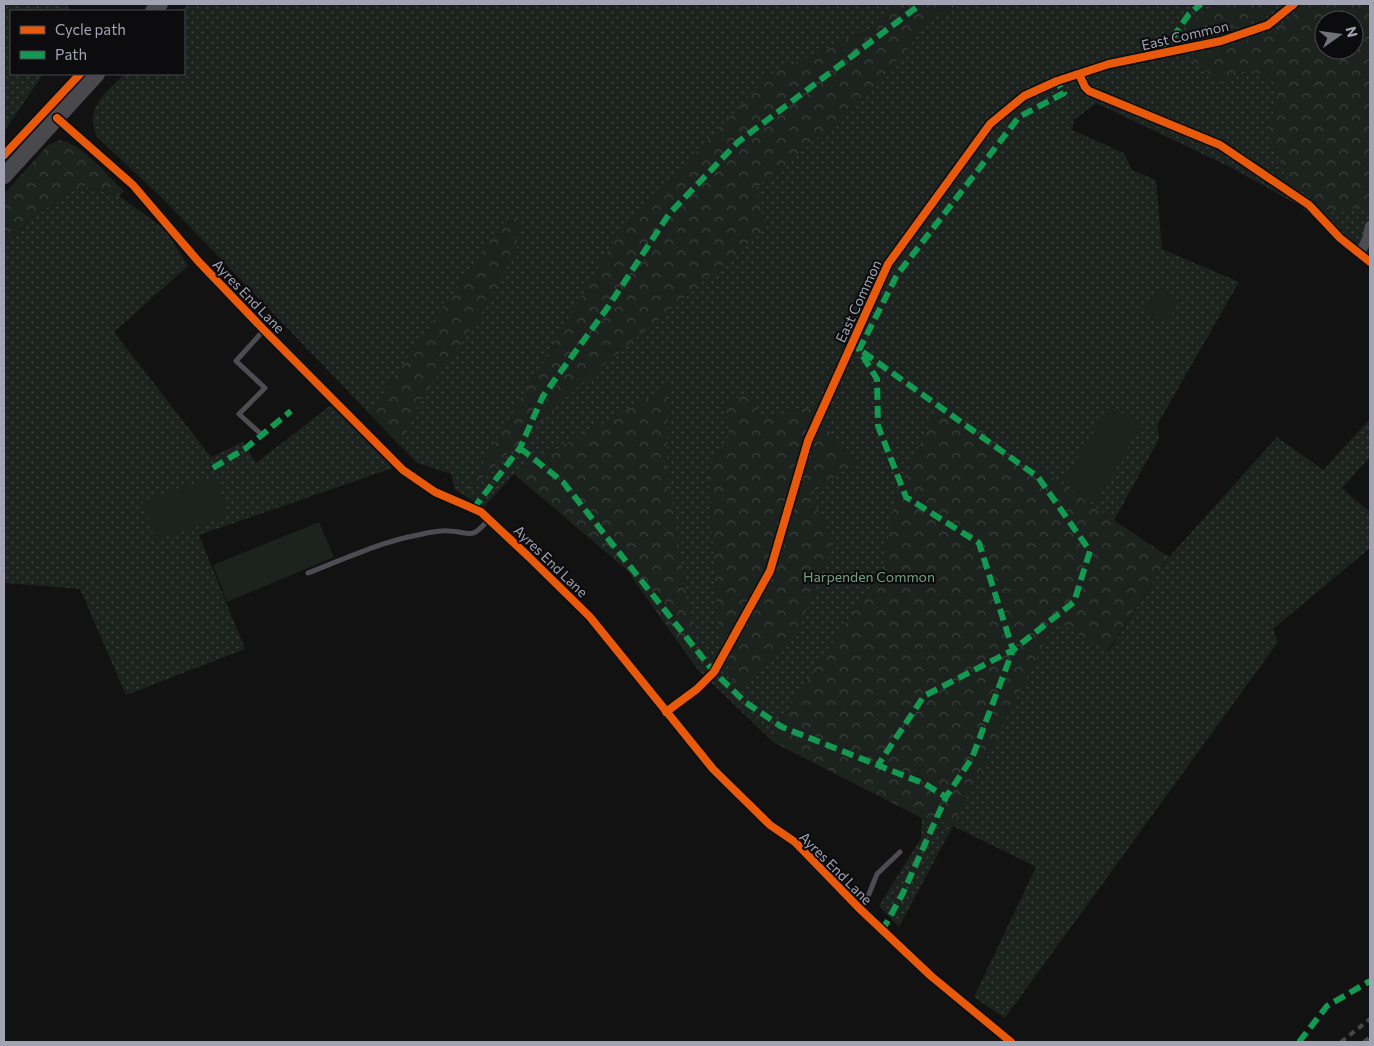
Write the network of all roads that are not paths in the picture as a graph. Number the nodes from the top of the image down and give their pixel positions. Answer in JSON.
{"nodes":[{"id":1,"x":1294,"y":4,"type":"edge"},
{"id":2,"x":1079,"y":74,"type":"junction"},
{"id":3,"x":96,"y":75,"type":"edge"},
{"id":4,"x":56,"y":118,"type":"junction"},
{"id":5,"x":1245,"y":161,"type":"dead end"},
{"id":6,"x":4,"y":176,"type":"edge"},
{"id":7,"x":1370,"y":226,"type":"edge"},
{"id":8,"x":1360,"y":253,"type":"dead end"},
{"id":9,"x":264,"y":330,"type":"junction"},
{"id":10,"x":262,"y":435,"type":"dead end"},
{"id":11,"x":489,"y":519,"type":"junction"},
{"id":12,"x":308,"y":573,"type":"dead end"},
{"id":13,"x":666,"y":712,"type":"junction"},
{"id":14,"x":900,"y":852,"type":"dead end"},
{"id":15,"x":859,"y":908,"type":"junction"},
{"id":16,"x":1011,"y":1042,"type":"edge"}],
"edges":[{"from":1,"to":2,"type":"street","name":"East Common"},
{"from":2,"to":5,"type":"lane"},
{"from":2,"to":13,"type":"street","name":"East Common"},
{"from":3,"to":4,"type":"main road"},
{"from":4,"to":6,"type":"main road"},
{"from":4,"to":9,"type":"street","name":"Ayres End Lane"},
{"from":7,"to":8,"type":"street"},
{"from":9,"to":10,"type":"lane"},
{"from":9,"to":11,"type":"street","name":"Ayres End Lane"},
{"from":11,"to":12,"type":"lane"},
{"from":11,"to":13,"type":"street","name":"Ayres End Lane"},
{"from":13,"to":15,"type":"street","name":"Ayres End Lane"},
{"from":14,"to":15,"type":"lane"},
{"from":15,"to":16,"type":"street","name":"Ayres End Lane"}]}
